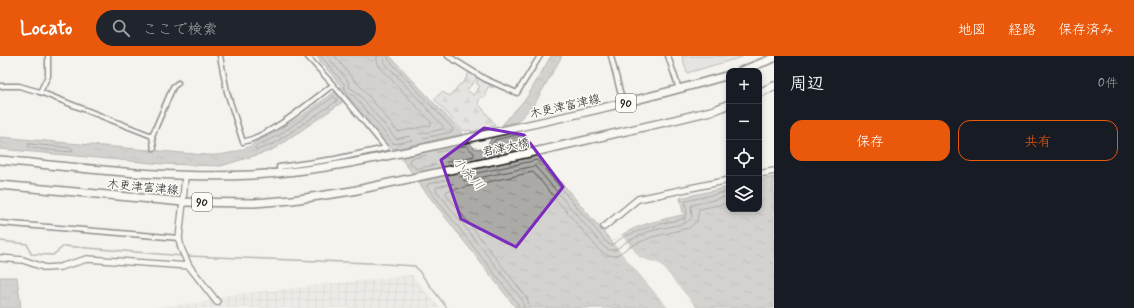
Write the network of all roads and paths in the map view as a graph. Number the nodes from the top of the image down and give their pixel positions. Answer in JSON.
{"nodes":[{"id":1,"x":48,"y":56,"type":"edge"},
{"id":2,"x":220,"y":56,"type":"edge"},
{"id":3,"x":307,"y":56,"type":"edge"},
{"id":4,"x":448,"y":56,"type":"edge"},
{"id":5,"x":540,"y":56,"type":"edge"},
{"id":6,"x":611,"y":56,"type":"edge"},
{"id":7,"x":668,"y":56,"type":"edge"},
{"id":8,"x":774,"y":58,"type":"edge"},
{"id":9,"x":749,"y":68,"type":"edge"},
{"id":10,"x":726,"y":76,"type":"edge"},
{"id":11,"x":178,"y":83,"type":"dead end"},
{"id":12,"x":0,"y":86,"type":"edge"},
{"id":13,"x":774,"y":86,"type":"edge"},
{"id":14,"x":335,"y":87,"type":"junction"},
{"id":15,"x":679,"y":90,"type":"junction"},
{"id":16,"x":40,"y":92,"type":"junction"},
{"id":17,"x":762,"y":92,"type":"edge"},
{"id":18,"x":624,"y":104,"type":"junction"},
{"id":19,"x":726,"y":105,"type":"edge"},
{"id":20,"x":522,"y":127,"type":"joint"},
{"id":21,"x":152,"y":136,"type":"junction"},
{"id":22,"x":154,"y":148,"type":"dead end"},
{"id":23,"x":385,"y":156,"type":"joint"},
{"id":24,"x":0,"y":160,"type":"edge"},
{"id":25,"x":774,"y":171,"type":"edge"},
{"id":26,"x":280,"y":173,"type":"junction"},
{"id":27,"x":762,"y":173,"type":"edge"},
{"id":28,"x":185,"y":176,"type":"junction"},
{"id":29,"x":403,"y":180,"type":"joint"},
{"id":30,"x":726,"y":181,"type":"edge"},
{"id":31,"x":0,"y":185,"type":"edge"},
{"id":32,"x":183,"y":202,"type":"junction"},
{"id":33,"x":0,"y":223,"type":"edge"},
{"id":34,"x":604,"y":227,"type":"dead end"},
{"id":35,"x":179,"y":238,"type":"junction"},
{"id":36,"x":0,"y":258,"type":"edge"},
{"id":37,"x":189,"y":266,"type":"junction"},
{"id":38,"x":217,"y":302,"type":"dead end"}],
"edges":[{"from":1,"to":16,"type":"street"},
{"from":2,"to":14,"type":"street"},
{"from":3,"to":14,"type":"street"},
{"from":4,"to":5,"type":"street"},
{"from":6,"to":18,"type":"street"},
{"from":7,"to":15,"type":"street"},
{"from":8,"to":9,"type":"main road"},
{"from":10,"to":15,"type":"main road","name":"木更津富津線","number":"90"},
{"from":11,"to":21,"type":"street"},
{"from":12,"to":16,"type":"street"},
{"from":13,"to":17,"type":"main road"},
{"from":14,"to":26,"type":"street"},
{"from":15,"to":18,"type":"main road","name":"木更津富津線","number":"90"},
{"from":16,"to":21,"type":"street"},
{"from":18,"to":20,"type":"main road","name":"木更津富津線","number":"90"},
{"from":19,"to":29,"type":"main road","name":"君津大橋","number":"90"},
{"from":20,"to":23,"type":"main road","name":"君津大橋","number":"90"},
{"from":21,"to":22,"type":"street"},
{"from":23,"to":26,"type":"main road","name":"木更津富津線","number":"90"},
{"from":24,"to":28,"type":"main road","name":"木更津富津線","number":"90"},
{"from":25,"to":27,"type":"street"},
{"from":26,"to":28,"type":"main road","name":"木更津富津線","number":"90"},
{"from":28,"to":32,"type":"street"},
{"from":29,"to":32,"type":"main road","name":"木更津富津線","number":"90"},
{"from":30,"to":34,"type":"street"},
{"from":31,"to":32,"type":"main road","name":"木更津富津線","number":"90"},
{"from":32,"to":35,"type":"street"},
{"from":33,"to":35,"type":"street"},
{"from":35,"to":37,"type":"street"},
{"from":36,"to":37,"type":"street"},
{"from":37,"to":38,"type":"street"}]}
